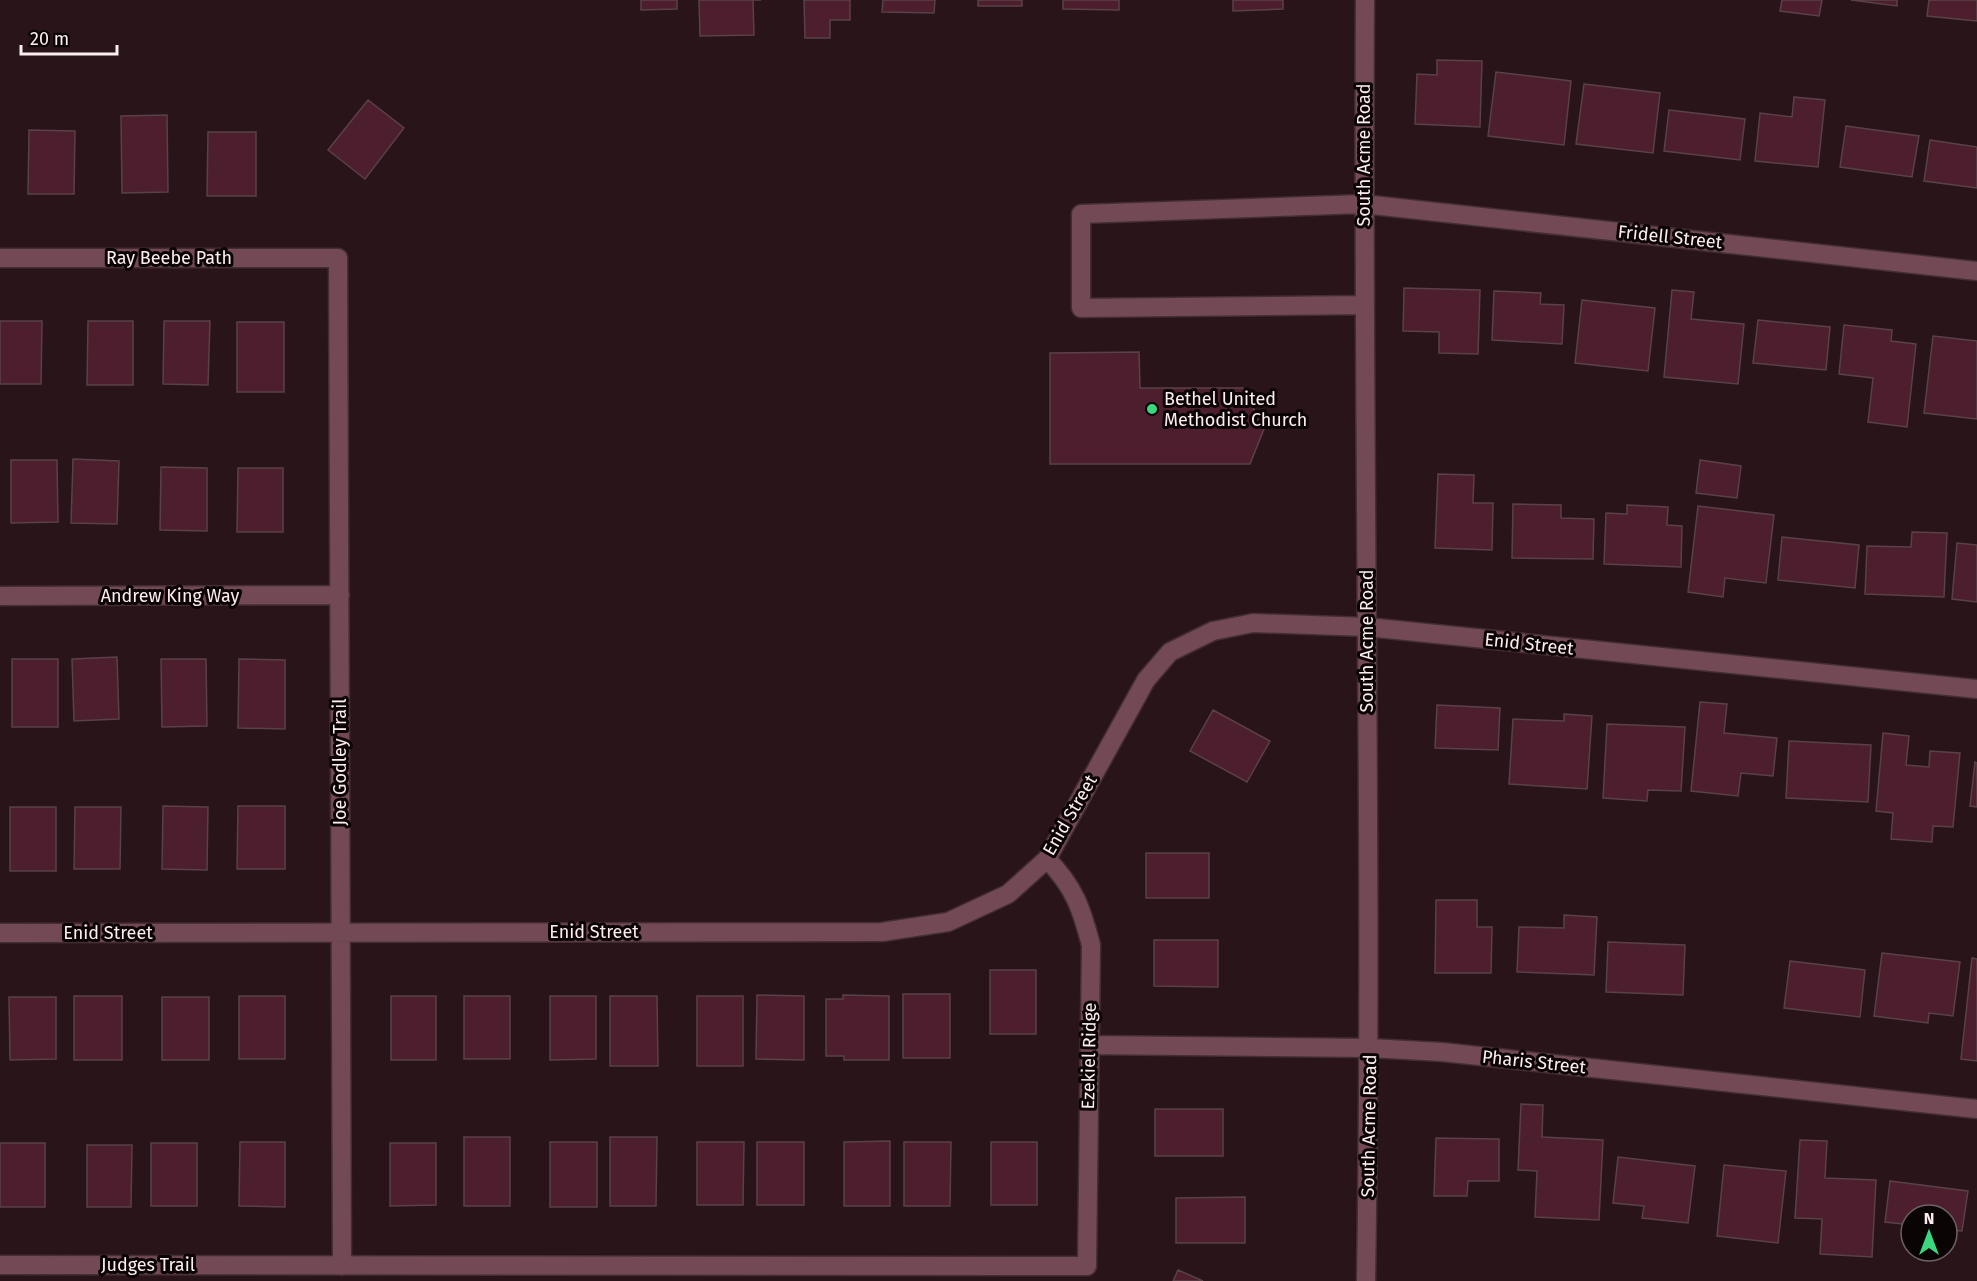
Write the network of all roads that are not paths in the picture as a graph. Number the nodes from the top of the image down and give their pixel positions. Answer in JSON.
{"nodes":[{"id":1,"x":1365,"y":0,"type":"edge"},
{"id":2,"x":1363,"y":204,"type":"junction"},
{"id":3,"x":0,"y":258,"type":"edge"},
{"id":4,"x":338,"y":258,"type":"joint"},
{"id":5,"x":1977,"y":271,"type":"edge"},
{"id":6,"x":1364,"y":305,"type":"junction"},
{"id":7,"x":340,"y":595,"type":"junction"},
{"id":8,"x":0,"y":596,"type":"edge"},
{"id":9,"x":1367,"y":627,"type":"junction"},
{"id":10,"x":1977,"y":689,"type":"edge"},
{"id":11,"x":1047,"y":859,"type":"junction"},
{"id":12,"x":341,"y":932,"type":"junction"},
{"id":13,"x":0,"y":933,"type":"edge"},
{"id":14,"x":1090,"y":1045,"type":"junction"},
{"id":15,"x":1370,"y":1048,"type":"junction"},
{"id":16,"x":1977,"y":1109,"type":"edge"},
{"id":17,"x":0,"y":1265,"type":"edge"},
{"id":18,"x":342,"y":1266,"type":"junction"},
{"id":19,"x":1087,"y":1266,"type":"joint"},
{"id":20,"x":1366,"y":1281,"type":"edge"}],
"edges":[{"from":1,"to":2,"type":"street","name":"South Acme Road"},
{"from":2,"to":5,"type":"street","name":"Fridell Street"},
{"from":2,"to":6,"type":"street","name":"South Acme Road"},
{"from":2,"to":6,"type":"street","name":"Fridell Street"},
{"from":3,"to":4,"type":"street","name":"Ray Beebe Path"},
{"from":4,"to":7,"type":"street","name":"Joe Godley Trail"},
{"from":6,"to":9,"type":"street","name":"South Acme Road"},
{"from":7,"to":8,"type":"street","name":"Andrew King Way"},
{"from":7,"to":12,"type":"street","name":"Joe Godley Trail"},
{"from":9,"to":10,"type":"street","name":"Enid Street"},
{"from":9,"to":11,"type":"street","name":"Enid Street"},
{"from":9,"to":15,"type":"street","name":"South Acme Road"},
{"from":11,"to":12,"type":"street","name":"Enid Street"},
{"from":11,"to":14,"type":"street","name":"Ezekiel Ridge"},
{"from":12,"to":13,"type":"street","name":"Enid Street"},
{"from":12,"to":18,"type":"street","name":"Joe Godley Trail"},
{"from":14,"to":15,"type":"street","name":"Pharis Street"},
{"from":14,"to":19,"type":"street","name":"Ezekiel Ridge"},
{"from":15,"to":16,"type":"street","name":"Pharis Street"},
{"from":15,"to":20,"type":"street","name":"South Acme Road"},
{"from":17,"to":18,"type":"street","name":"Judges Trail"},
{"from":18,"to":19,"type":"street","name":"Judges Trail"}]}
